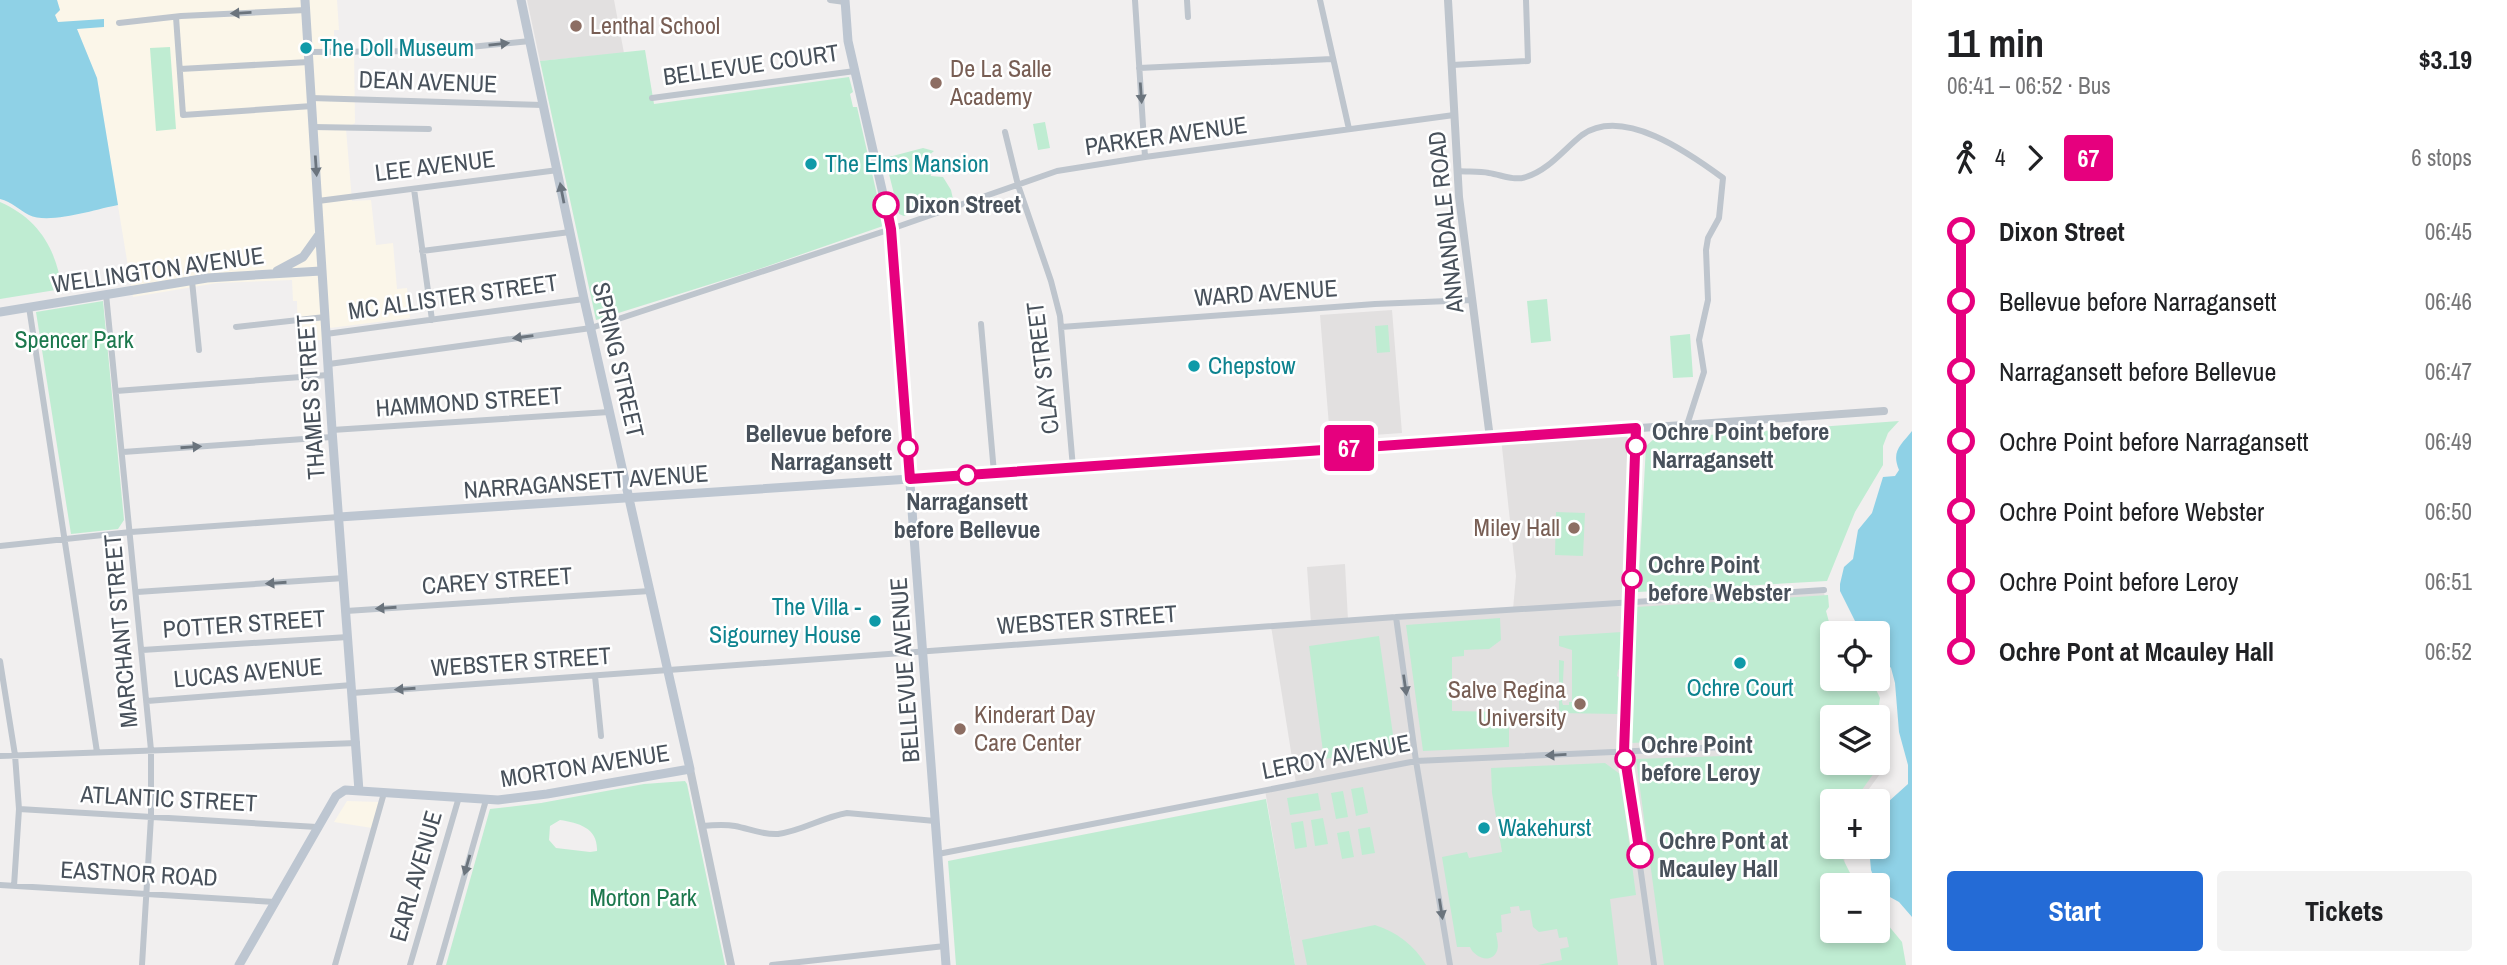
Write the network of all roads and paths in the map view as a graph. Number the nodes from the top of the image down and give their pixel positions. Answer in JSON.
{"nodes":[{"id":1,"x":521,"y":0,"type":"edge"},
{"id":2,"x":830,"y":0,"type":"edge"},
{"id":3,"x":1135,"y":0,"type":"edge"},
{"id":4,"x":1187,"y":0,"type":"edge"},
{"id":5,"x":1320,"y":0,"type":"edge"},
{"id":6,"x":1448,"y":0,"type":"edge"},
{"id":7,"x":1526,"y":0,"type":"edge"},
{"id":8,"x":845,"y":1,"type":"edge"},
{"id":9,"x":306,"y":5,"type":"edge"},
{"id":10,"x":176,"y":17,"type":"junction"},
{"id":11,"x":1188,"y":17,"type":"dead end"},
{"id":12,"x":119,"y":23,"type":"dead end"},
{"id":13,"x":530,"y":41,"type":"junction"},
{"id":14,"x":309,"y":57,"type":"junction"},
{"id":15,"x":1332,"y":59,"type":"junction"},
{"id":16,"x":1452,"y":65,"type":"junction"},
{"id":17,"x":1139,"y":68,"type":"junction"},
{"id":18,"x":180,"y":69,"type":"junction"},
{"id":19,"x":855,"y":71,"type":"junction"},
{"id":20,"x":652,"y":98,"type":"dead end"},
{"id":21,"x":311,"y":102,"type":"junction"},
{"id":22,"x":543,"y":105,"type":"junction"},
{"id":23,"x":1454,"y":115,"type":"junction"},
{"id":24,"x":313,"y":127,"type":"junction"},
{"id":25,"x":429,"y":129,"type":"dead end"},
{"id":26,"x":1349,"y":129,"type":"junction"},
{"id":27,"x":1005,"y":132,"type":"dead end"},
{"id":28,"x":1145,"y":157,"type":"junction"},
{"id":29,"x":558,"y":170,"type":"junction"},
{"id":30,"x":1457,"y":171,"type":"junction"},
{"id":31,"x":1018,"y":185,"type":"junction"},
{"id":32,"x":414,"y":189,"type":"junction"},
{"id":33,"x":318,"y":201,"type":"junction"},
{"id":34,"x":891,"y":229,"type":"junction"},
{"id":35,"x":570,"y":232,"type":"junction"},
{"id":36,"x":319,"y":234,"type":"junction"},
{"id":37,"x":422,"y":251,"type":"junction"},
{"id":38,"x":321,"y":271,"type":"junction"},
{"id":39,"x":271,"y":273,"type":"junction"},
{"id":40,"x":191,"y":281,"type":"junction"},
{"id":41,"x":106,"y":294,"type":"junction"},
{"id":42,"x":584,"y":299,"type":"junction"},
{"id":43,"x":1472,"y":300,"type":"junction"},
{"id":44,"x":29,"y":307,"type":"junction"},
{"id":45,"x":0,"y":312,"type":"edge"},
{"id":46,"x":325,"y":317,"type":"junction"},
{"id":47,"x":432,"y":320,"type":"junction"},
{"id":48,"x":981,"y":324,"type":"dead end"},
{"id":49,"x":236,"y":327,"type":"dead end"},
{"id":50,"x":1061,"y":327,"type":"junction"},
{"id":51,"x":591,"y":328,"type":"junction"},
{"id":52,"x":326,"y":334,"type":"junction"},
{"id":53,"x":198,"y":350,"type":"dead end"},
{"id":54,"x":328,"y":364,"type":"junction"},
{"id":55,"x":328,"y":375,"type":"junction"},
{"id":56,"x":117,"y":390,"type":"junction"},
{"id":57,"x":1884,"y":411,"type":"dead end"},
{"id":58,"x":610,"y":412,"type":"junction"},
{"id":59,"x":1687,"y":425,"type":"junction"},
{"id":60,"x":1636,"y":428,"type":"junction"},
{"id":61,"x":332,"y":434,"type":"junction"},
{"id":62,"x":1490,"y":438,"type":"junction"},
{"id":63,"x":123,"y":452,"type":"junction"},
{"id":64,"x":1073,"y":468,"type":"junction"},
{"id":65,"x":994,"y":473,"type":"junction"},
{"id":66,"x":910,"y":479,"type":"junction"},
{"id":67,"x":629,"y":499,"type":"junction"},
{"id":68,"x":339,"y":517,"type":"junction"},
{"id":69,"x":131,"y":532,"type":"junction"},
{"id":70,"x":66,"y":539,"type":"junction"},
{"id":71,"x":0,"y":546,"type":"edge"},
{"id":72,"x":344,"y":579,"type":"junction"},
{"id":73,"x":650,"y":590,"type":"junction"},
{"id":74,"x":1824,"y":590,"type":"dead end"},
{"id":75,"x":137,"y":592,"type":"junction"},
{"id":76,"x":1631,"y":601,"type":"junction"},
{"id":77,"x":346,"y":611,"type":"junction"},
{"id":78,"x":1396,"y":617,"type":"junction"},
{"id":79,"x":348,"y":637,"type":"junction"},
{"id":80,"x":142,"y":650,"type":"junction"},
{"id":81,"x":923,"y":651,"type":"junction"},
{"id":82,"x":0,"y":661,"type":"edge"},
{"id":83,"x":668,"y":671,"type":"junction"},
{"id":84,"x":595,"y":676,"type":"junction"},
{"id":85,"x":352,"y":689,"type":"junction"},
{"id":86,"x":147,"y":701,"type":"junction"},
{"id":87,"x":601,"y":736,"type":"dead end"},
{"id":88,"x":357,"y":743,"type":"junction"},
{"id":89,"x":1747,"y":746,"type":"dead end"},
{"id":90,"x":151,"y":750,"type":"junction"},
{"id":91,"x":97,"y":752,"type":"junction"},
{"id":92,"x":1624,"y":752,"type":"junction"},
{"id":93,"x":15,"y":755,"type":"junction"},
{"id":94,"x":0,"y":756,"type":"edge"},
{"id":95,"x":1416,"y":761,"type":"junction"},
{"id":96,"x":690,"y":769,"type":"junction"},
{"id":97,"x":359,"y":790,"type":"junction"},
{"id":98,"x":384,"y":793,"type":"junction"},
{"id":99,"x":459,"y":797,"type":"junction"},
{"id":100,"x":486,"y":800,"type":"junction"},
{"id":101,"x":19,"y":809,"type":"junction"},
{"id":102,"x":150,"y":817,"type":"junction"},
{"id":103,"x":935,"y":821,"type":"junction"},
{"id":104,"x":702,"y":826,"type":"junction"},
{"id":105,"x":317,"y":827,"type":"junction"},
{"id":106,"x":938,"y":854,"type":"junction"},
{"id":107,"x":0,"y":886,"type":"edge"},
{"id":108,"x":14,"y":886,"type":"junction"},
{"id":109,"x":146,"y":894,"type":"junction"},
{"id":110,"x":275,"y":902,"type":"junction"},
{"id":111,"x":945,"y":946,"type":"junction"},
{"id":112,"x":142,"y":965,"type":"edge"},
{"id":113,"x":239,"y":965,"type":"edge"},
{"id":114,"x":335,"y":965,"type":"edge"},
{"id":115,"x":410,"y":965,"type":"edge"},
{"id":116,"x":439,"y":965,"type":"edge"},
{"id":117,"x":731,"y":965,"type":"edge"},
{"id":118,"x":772,"y":965,"type":"edge"},
{"id":119,"x":946,"y":965,"type":"edge"},
{"id":120,"x":1450,"y":965,"type":"edge"},
{"id":121,"x":1654,"y":965,"type":"edge"}],
"edges":[{"from":1,"to":13,"type":"main road","name":"SPRING STREET"},
{"from":2,"to":8,"type":"street"},
{"from":3,"to":17,"type":"street"},
{"from":4,"to":11,"type":"street"},
{"from":5,"to":15,"type":"street"},
{"from":6,"to":16,"type":"street","name":"ANNANDALE ROAD"},
{"from":7,"to":16,"type":"street"},
{"from":8,"to":19,"type":"main road","name":"BELLEVUE AVENUE"},
{"from":9,"to":10,"type":"street","one_way":true},
{"from":9,"to":14,"type":"main road","name":"THAMES STREET"},
{"from":10,"to":12,"type":"street"},
{"from":10,"to":18,"type":"street"},
{"from":14,"to":13,"type":"street","one_way":true},
{"from":13,"to":22,"type":"main road","name":"SPRING STREET"},
{"from":14,"to":18,"type":"street"},
{"from":14,"to":21,"type":"main road","name":"THAMES STREET"},
{"from":15,"to":17,"type":"street"},
{"from":15,"to":26,"type":"street"},
{"from":16,"to":23,"type":"street","name":"ANNANDALE ROAD"},
{"from":17,"to":28,"type":"street","one_way":true},
{"from":18,"to":21,"type":"street","name":"DEAN AVENUE"},
{"from":19,"to":20,"type":"street","name":"BELLEVUE COURT"},
{"from":19,"to":34,"type":"main road","name":"BELLEVUE AVENUE"},
{"from":21,"to":22,"type":"street","name":"DEAN AVENUE"},
{"from":21,"to":24,"type":"main road","name":"THAMES STREET"},
{"from":22,"to":29,"type":"main road","name":"SPRING STREET"},
{"from":23,"to":26,"type":"street","name":"PARKER AVENUE"},
{"from":23,"to":30,"type":"street","name":"ANNANDALE ROAD"},
{"from":24,"to":25,"type":"street"},
{"from":24,"to":33,"type":"main road","name":"THAMES STREET","one_way":true},
{"from":26,"to":28,"type":"street","name":"PARKER AVENUE"},
{"from":27,"to":31,"type":"street","name":"CLAY STREET"},
{"from":28,"to":31,"type":"street","name":"PARKER AVENUE"},
{"from":29,"to":32,"type":"street","name":"LEE AVENUE"},
{"from":35,"to":29,"type":"main road","name":"SPRING STREET","one_way":true},
{"from":30,"to":43,"type":"street","name":"ANNANDALE ROAD"},
{"from":30,"to":59,"type":"street"},
{"from":31,"to":34,"type":"street","name":"PARKER AVENUE"},
{"from":31,"to":50,"type":"street","name":"CLAY STREET"},
{"from":32,"to":33,"type":"street","name":"LEE AVENUE"},
{"from":32,"to":37,"type":"street"},
{"from":33,"to":36,"type":"main road","name":"THAMES STREET"},
{"from":34,"to":51,"type":"street"},
{"from":34,"to":66,"type":"main road","name":"BELLEVUE AVENUE"},
{"from":35,"to":37,"type":"street"},
{"from":35,"to":42,"type":"main road","name":"SPRING STREET"},
{"from":36,"to":38,"type":"main road","name":"THAMES STREET"},
{"from":36,"to":39,"type":"main road"},
{"from":37,"to":47,"type":"street"},
{"from":38,"to":39,"type":"main road","name":"WELLINGTON AVENUE"},
{"from":38,"to":46,"type":"main road","name":"THAMES STREET"},
{"from":39,"to":40,"type":"main road","name":"WELLINGTON AVENUE"},
{"from":40,"to":41,"type":"main road","name":"WELLINGTON AVENUE"},
{"from":40,"to":53,"type":"street"},
{"from":41,"to":44,"type":"main road","name":"WELLINGTON AVENUE"},
{"from":41,"to":56,"type":"street","name":"MARCHANT STREET"},
{"from":42,"to":47,"type":"street","name":"MC ALLISTER STREET"},
{"from":42,"to":51,"type":"main road","name":"SPRING STREET"},
{"from":43,"to":50,"type":"street","name":"WARD AVENUE"},
{"from":43,"to":62,"type":"street","name":"ANNANDALE ROAD"},
{"from":44,"to":45,"type":"main road","name":"WELLINGTON AVENUE"},
{"from":44,"to":70,"type":"street"},
{"from":46,"to":49,"type":"street"},
{"from":46,"to":52,"type":"main road","name":"THAMES STREET"},
{"from":47,"to":52,"type":"street","name":"MC ALLISTER STREET"},
{"from":48,"to":65,"type":"street"},
{"from":50,"to":64,"type":"street","name":"CLAY STREET"},
{"from":51,"to":54,"type":"street","one_way":true},
{"from":51,"to":58,"type":"main road","name":"SPRING STREET"},
{"from":52,"to":54,"type":"main road","name":"THAMES STREET"},
{"from":54,"to":55,"type":"main road","name":"THAMES STREET"},
{"from":55,"to":56,"type":"street"},
{"from":55,"to":61,"type":"main road","name":"THAMES STREET"},
{"from":56,"to":63,"type":"street","name":"MARCHANT STREET"},
{"from":57,"to":59,"type":"street","name":"NARRAGANSETT AVENUE"},
{"from":58,"to":61,"type":"street","name":"HAMMOND STREET"},
{"from":58,"to":67,"type":"main road","name":"SPRING STREET"},
{"from":59,"to":60,"type":"street","name":"NARRAGANSETT AVENUE"},
{"from":60,"to":62,"type":"street","name":"NARRAGANSETT AVENUE"},
{"from":60,"to":76,"type":"street"},
{"from":63,"to":61,"type":"street","name":"HAMMOND STREET","one_way":true},
{"from":61,"to":68,"type":"main road","name":"THAMES STREET"},
{"from":62,"to":64,"type":"street","name":"NARRAGANSETT AVENUE"},
{"from":63,"to":69,"type":"street","name":"MARCHANT STREET"},
{"from":64,"to":65,"type":"street","name":"NARRAGANSETT AVENUE"},
{"from":65,"to":66,"type":"street","name":"NARRAGANSETT AVENUE"},
{"from":66,"to":67,"type":"main road","name":"NARRAGANSETT AVENUE"},
{"from":66,"to":81,"type":"main road","name":"BELLEVUE AVENUE"},
{"from":67,"to":68,"type":"main road","name":"NARRAGANSETT AVENUE"},
{"from":67,"to":73,"type":"main road","name":"SPRING STREET"},
{"from":68,"to":69,"type":"street"},
{"from":68,"to":72,"type":"main road","name":"THAMES STREET"},
{"from":69,"to":70,"type":"street"},
{"from":69,"to":75,"type":"street","name":"MARCHANT STREET"},
{"from":70,"to":71,"type":"street"},
{"from":70,"to":91,"type":"street"},
{"from":72,"to":75,"type":"street","one_way":true},
{"from":72,"to":77,"type":"main road","name":"THAMES STREET"},
{"from":73,"to":77,"type":"street","name":"CAREY STREET","one_way":true},
{"from":73,"to":83,"type":"main road","name":"SPRING STREET"},
{"from":74,"to":76,"type":"street","name":"WEBSTER STREET"},
{"from":75,"to":80,"type":"street","name":"MARCHANT STREET"},
{"from":76,"to":78,"type":"street","name":"WEBSTER STREET"},
{"from":76,"to":92,"type":"street"},
{"from":77,"to":79,"type":"main road","name":"THAMES STREET"},
{"from":78,"to":81,"type":"street","name":"WEBSTER STREET"},
{"from":78,"to":95,"type":"street","one_way":true},
{"from":79,"to":80,"type":"street","name":"POTTER STREET"},
{"from":79,"to":85,"type":"main road","name":"THAMES STREET"},
{"from":80,"to":86,"type":"street","name":"MARCHANT STREET"},
{"from":81,"to":83,"type":"street","name":"WEBSTER STREET"},
{"from":81,"to":103,"type":"main road","name":"BELLEVUE AVENUE"},
{"from":82,"to":93,"type":"street"},
{"from":83,"to":84,"type":"street","name":"WEBSTER STREET"},
{"from":83,"to":96,"type":"main road","name":"SPRING STREET"},
{"from":84,"to":85,"type":"street","name":"WEBSTER STREET","one_way":true},
{"from":84,"to":87,"type":"street"},
{"from":85,"to":86,"type":"street","name":"LUCAS AVENUE"},
{"from":85,"to":88,"type":"main road","name":"THAMES STREET"},
{"from":86,"to":90,"type":"street","name":"MARCHANT STREET"},
{"from":88,"to":90,"type":"street"},
{"from":88,"to":97,"type":"main road","name":"THAMES STREET"},
{"from":89,"to":92,"type":"street","name":"LEROY AVENUE"},
{"from":90,"to":91,"type":"street"},
{"from":90,"to":102,"type":"street","name":"MARCHANT STREET"},
{"from":91,"to":93,"type":"street"},
{"from":92,"to":95,"type":"street","name":"LEROY AVENUE","one_way":true},
{"from":92,"to":121,"type":"street"},
{"from":93,"to":94,"type":"street"},
{"from":93,"to":101,"type":"street"},
{"from":95,"to":106,"type":"street","name":"LEROY AVENUE"},
{"from":95,"to":120,"type":"street","one_way":true},
{"from":96,"to":100,"type":"main road","name":"MORTON AVENUE"},
{"from":96,"to":104,"type":"street"},
{"from":97,"to":98,"type":"main road","name":"MORTON AVENUE"},
{"from":97,"to":105,"type":"main road"},
{"from":98,"to":99,"type":"main road","name":"MORTON AVENUE"},
{"from":98,"to":114,"type":"street"},
{"from":99,"to":100,"type":"main road","name":"MORTON AVENUE"},
{"from":99,"to":115,"type":"street","name":"EARL AVENUE"},
{"from":100,"to":116,"type":"street","one_way":true},
{"from":101,"to":102,"type":"street","name":"ATLANTIC STREET"},
{"from":101,"to":108,"type":"street"},
{"from":102,"to":105,"type":"street","name":"ATLANTIC STREET"},
{"from":102,"to":109,"type":"street","name":"MARCHANT STREET"},
{"from":103,"to":104,"type":"street"},
{"from":103,"to":106,"type":"main road","name":"BELLEVUE AVENUE"},
{"from":104,"to":117,"type":"street"},
{"from":105,"to":110,"type":"main road"},
{"from":106,"to":111,"type":"main road","name":"BELLEVUE AVENUE"},
{"from":107,"to":108,"type":"street","name":"EASTNOR ROAD"},
{"from":108,"to":109,"type":"street","name":"EASTNOR ROAD"},
{"from":109,"to":110,"type":"street","name":"EASTNOR ROAD"},
{"from":109,"to":112,"type":"street","name":"MARCHANT STREET"},
{"from":110,"to":113,"type":"main road"},
{"from":111,"to":118,"type":"street"},
{"from":111,"to":119,"type":"main road","name":"BELLEVUE AVENUE"}]}
